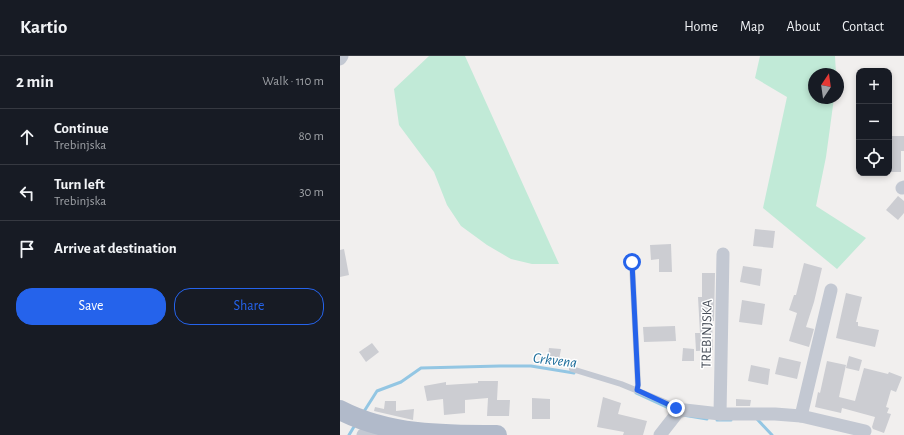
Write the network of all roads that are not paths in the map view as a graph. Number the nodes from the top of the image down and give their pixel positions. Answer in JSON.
{"nodes":[{"id":1,"x":342,"y":56,"type":"edge"},
{"id":2,"x":340,"y":59,"type":"edge"},
{"id":3,"x":723,"y":254,"type":"dead end"},
{"id":4,"x":632,"y":262,"type":"dead end"},
{"id":5,"x":831,"y":290,"type":"dead end"},
{"id":6,"x":572,"y":369,"type":"dead end"},
{"id":7,"x":637,"y":390,"type":"junction"},
{"id":8,"x":345,"y":413,"type":"edge"},
{"id":9,"x":677,"y":413,"type":"junction"},
{"id":10,"x":720,"y":414,"type":"junction"},
{"id":11,"x":801,"y":416,"type":"junction"},
{"id":12,"x":374,"y":429,"type":"edge"},
{"id":13,"x":865,"y":431,"type":"dead end"},
{"id":14,"x":497,"y":435,"type":"edge"},
{"id":15,"x":660,"y":435,"type":"edge"}],
"edges":[{"from":1,"to":2,"type":"street"},
{"from":3,"to":10,"type":"street","name":"TREBINJSKA"},
{"from":4,"to":7,"type":"lane"},
{"from":5,"to":11,"type":"street"},
{"from":6,"to":7,"type":"lane"},
{"from":7,"to":9,"type":"lane"},
{"from":8,"to":12,"type":"main road"},
{"from":9,"to":10,"type":"street"},
{"from":9,"to":15,"type":"street"},
{"from":10,"to":11,"type":"street"},
{"from":11,"to":13,"type":"street"},
{"from":12,"to":14,"type":"main road"}]}
